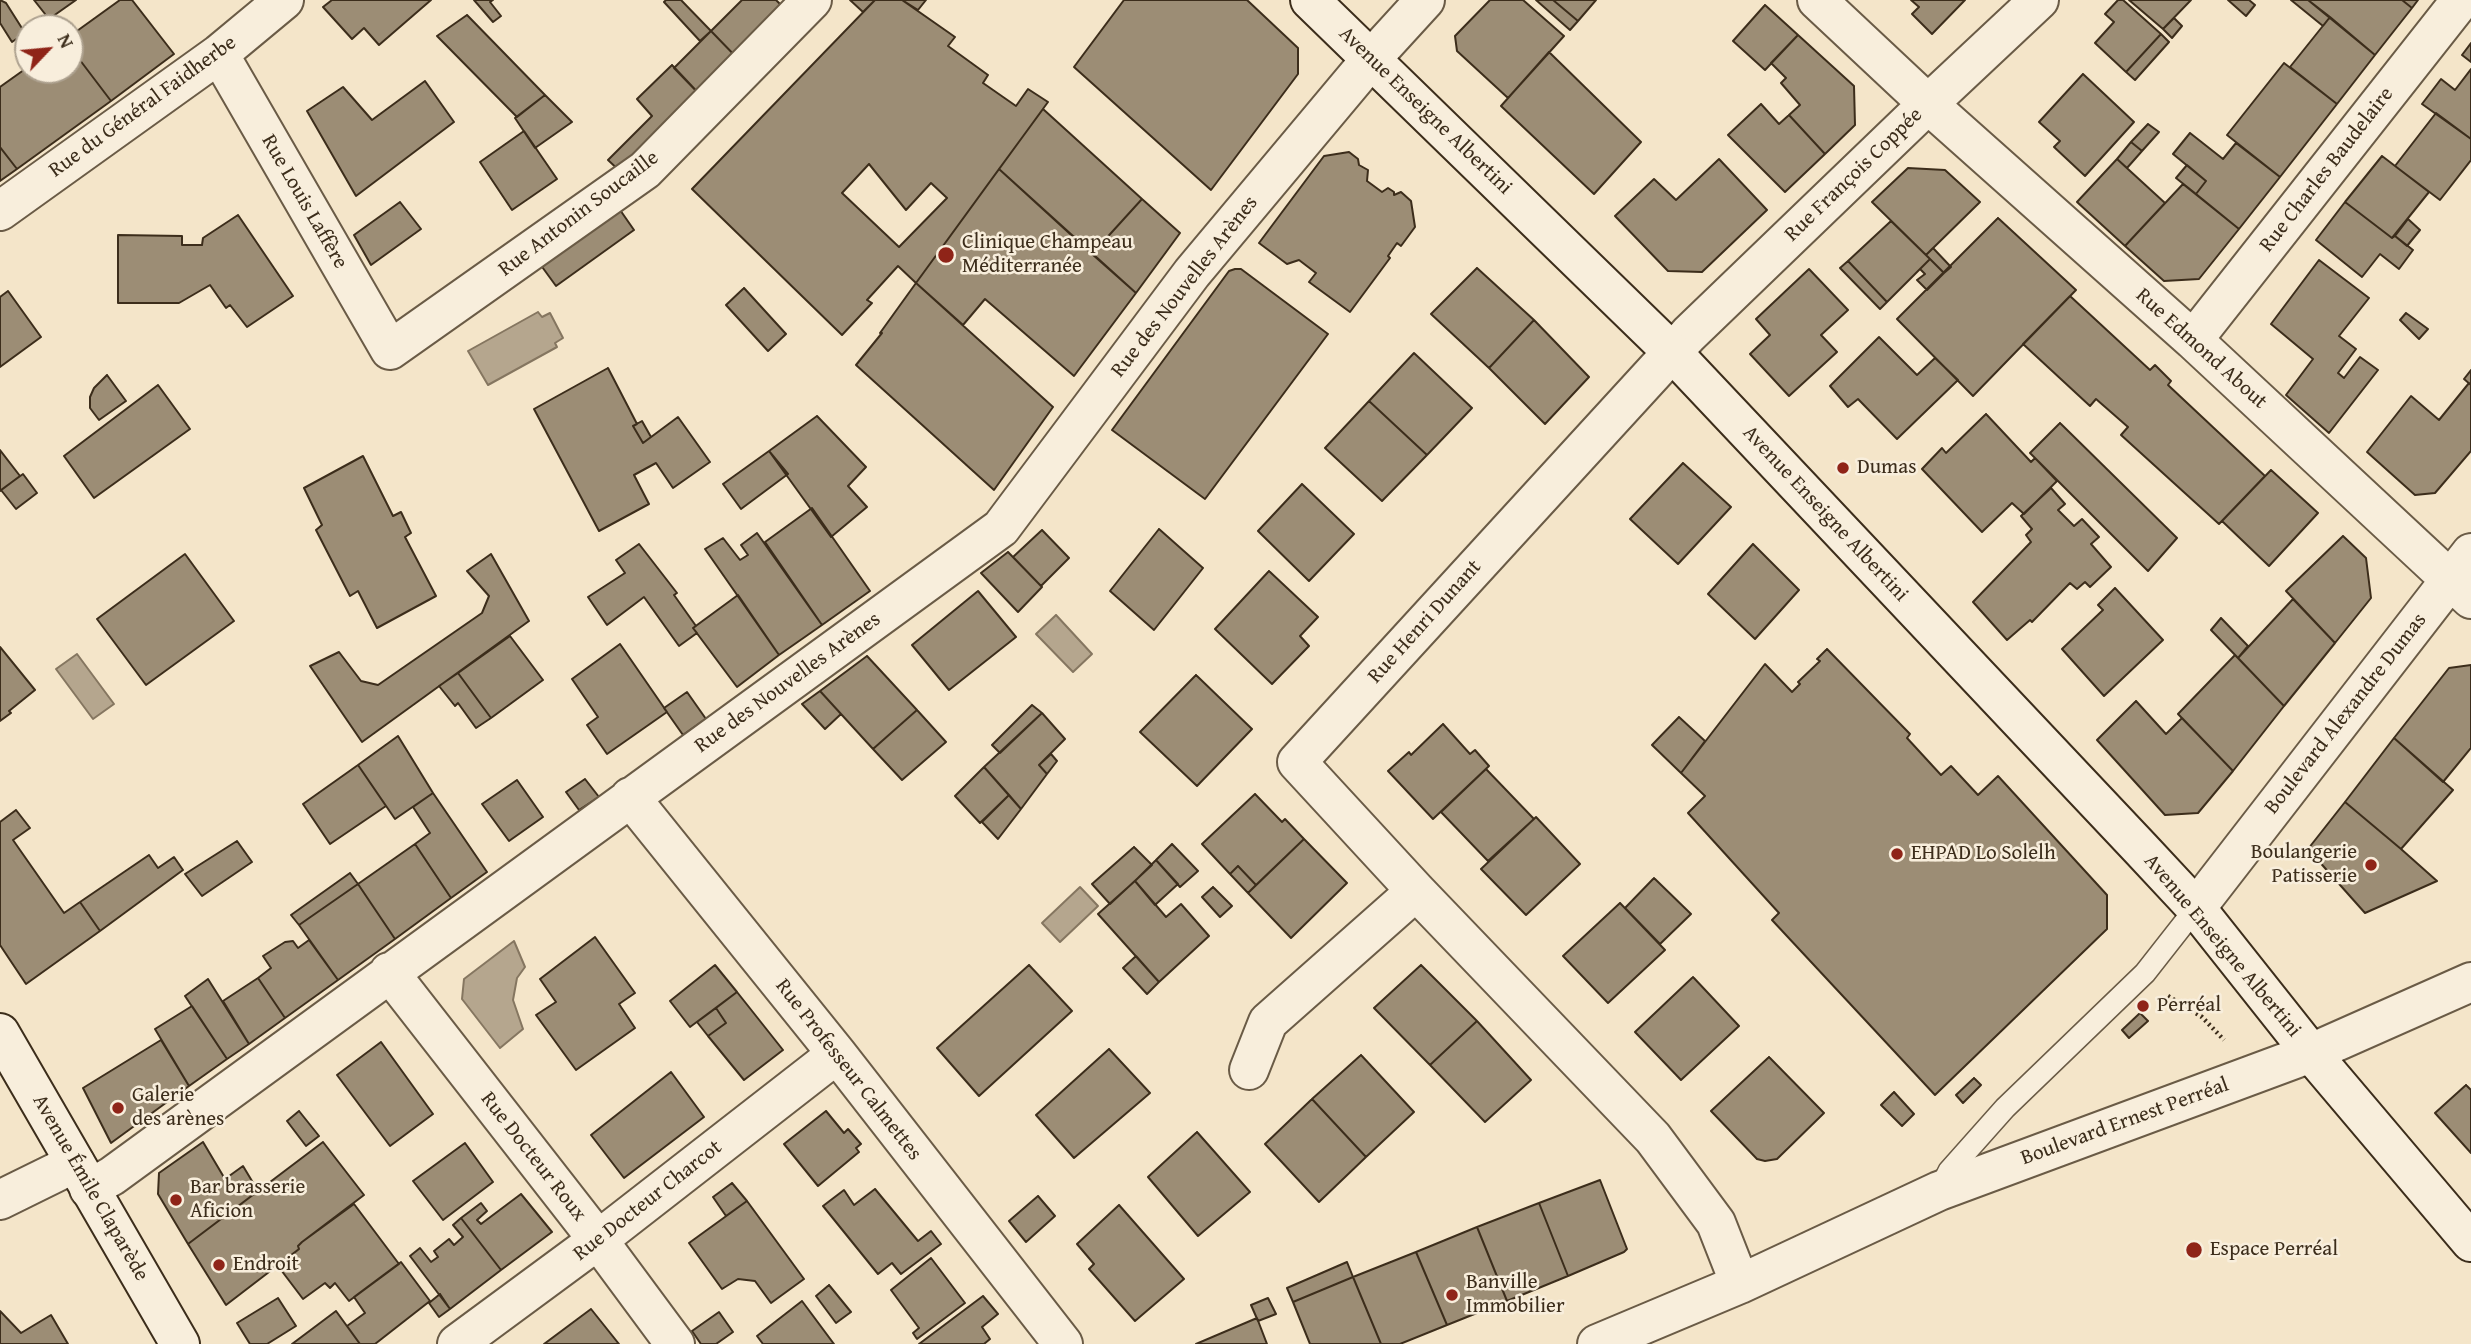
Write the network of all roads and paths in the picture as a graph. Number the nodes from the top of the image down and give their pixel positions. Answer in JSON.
{"nodes":[{"id":1,"x":284,"y":0,"type":"edge"},
{"id":2,"x":812,"y":0,"type":"edge"},
{"id":3,"x":1310,"y":0,"type":"edge"},
{"id":4,"x":1425,"y":0,"type":"edge"},
{"id":5,"x":1816,"y":0,"type":"edge"},
{"id":6,"x":2039,"y":0,"type":"edge"},
{"id":7,"x":2461,"y":0,"type":"edge"},
{"id":8,"x":219,"y":54,"type":"junction"},
{"id":9,"x":1372,"y":58,"type":"junction"},
{"id":10,"x":1928,"y":104,"type":"junction"},
{"id":11,"x":0,"y":211,"type":"edge"},
{"id":12,"x":2193,"y":340,"type":"junction"},
{"id":13,"x":390,"y":350,"type":"joint"},
{"id":14,"x":1672,"y":352,"type":"junction"},
{"id":15,"x":2464,"y":578,"type":"edge"},
{"id":16,"x":630,"y":797,"type":"junction"},
{"id":17,"x":1416,"y":891,"type":"junction"},
{"id":18,"x":2196,"y":908,"type":"junction"},
{"id":19,"x":389,"y":972,"type":"junction"},
{"id":20,"x":2145,"y":973,"type":"junction"},
{"id":21,"x":2471,"y":982,"type":"edge"},
{"id":22,"x":0,"y":1032,"type":"edge"},
{"id":23,"x":2311,"y":1053,"type":"junction"},
{"id":24,"x":837,"y":1054,"type":"junction"},
{"id":25,"x":1249,"y":1070,"type":"dead end"},
{"id":26,"x":2250,"y":1076,"type":"junction"},
{"id":27,"x":82,"y":1176,"type":"junction"},
{"id":28,"x":1939,"y":1191,"type":"junction"},
{"id":29,"x":0,"y":1200,"type":"edge"},
{"id":30,"x":598,"y":1240,"type":"junction"},
{"id":31,"x":2471,"y":1242,"type":"edge"},
{"id":32,"x":1740,"y":1284,"type":"junction"},
{"id":33,"x":180,"y":1344,"type":"edge"},
{"id":34,"x":457,"y":1344,"type":"edge"},
{"id":35,"x":675,"y":1344,"type":"edge"},
{"id":36,"x":1063,"y":1344,"type":"edge"},
{"id":37,"x":1597,"y":1344,"type":"edge"}],
"edges":[{"from":1,"to":8,"type":"street","name":"Rue du Général Faidherbe"},
{"from":2,"to":13,"type":"street","name":"Rue Antonin Soucaille"},
{"from":3,"to":9,"type":"street","name":"Avenue Enseigne Albertini"},
{"from":4,"to":9,"type":"street","name":"Rue des Nouvelles Arènes"},
{"from":5,"to":10,"type":"street","name":"Rue Edmond About"},
{"from":6,"to":10,"type":"street","name":"Rue François Coppée"},
{"from":7,"to":12,"type":"street","name":"Rue Charles Baudelaire"},
{"from":8,"to":11,"type":"street","name":"Rue du Général Faidherbe"},
{"from":8,"to":13,"type":"street","name":"Rue Louis Laffère"},
{"from":9,"to":14,"type":"street","name":"Avenue Enseigne Albertini"},
{"from":9,"to":16,"type":"street","name":"Rue des Nouvelles Arènes"},
{"from":10,"to":12,"type":"street","name":"Rue Edmond About"},
{"from":10,"to":14,"type":"street","name":"Rue François Coppée"},
{"from":12,"to":15,"type":"street","name":"Rue Edmond About"},
{"from":14,"to":17,"type":"street","name":"Rue Henri Dunant"},
{"from":14,"to":18,"type":"street","name":"Avenue Enseigne Albertini"},
{"from":15,"to":18,"type":"street","name":"Boulevard Alexandre Dumas"},
{"from":16,"to":19,"type":"street","name":"Rue des Nouvelles Arènes"},
{"from":16,"to":24,"type":"street","name":"Rue Professeur Calmettes"},
{"from":17,"to":25,"type":"street"},
{"from":17,"to":32,"type":"street","name":"Rue Henri Dunant"},
{"from":18,"to":20,"type":"lane"},
{"from":18,"to":23,"type":"street","name":"Avenue Enseigne Albertini"},
{"from":19,"to":27,"type":"street","name":"Rue des Nouvelles Arènes"},
{"from":19,"to":30,"type":"street","name":"Rue Docteur Roux"},
{"from":20,"to":26,"type":"path"},
{"from":20,"to":28,"type":"lane"},
{"from":21,"to":23,"type":"street","name":"Boulevard Ernest Perréal"},
{"from":22,"to":27,"type":"street","name":"Avenue Émile Claparède"},
{"from":23,"to":26,"type":"street","name":"Boulevard Ernest Perréal"},
{"from":23,"to":31,"type":"street","name":"Avenue Enseigne Albertini"},
{"from":24,"to":30,"type":"street","name":"Rue Docteur Charcot"},
{"from":24,"to":36,"type":"street","name":"Rue Professeur Calmettes"},
{"from":26,"to":28,"type":"street","name":"Boulevard Ernest Perréal"},
{"from":27,"to":29,"type":"street","name":"Rue des Nouvelles Arènes"},
{"from":27,"to":33,"type":"street","name":"Avenue Émile Claparède"},
{"from":28,"to":32,"type":"street","name":"Boulevard Ernest Perréal"},
{"from":30,"to":34,"type":"street","name":"Rue Docteur Charcot"},
{"from":30,"to":35,"type":"street","name":"Rue Docteur Roux"},
{"from":32,"to":37,"type":"street","name":"Boulevard Ernest Perréal"}]}
